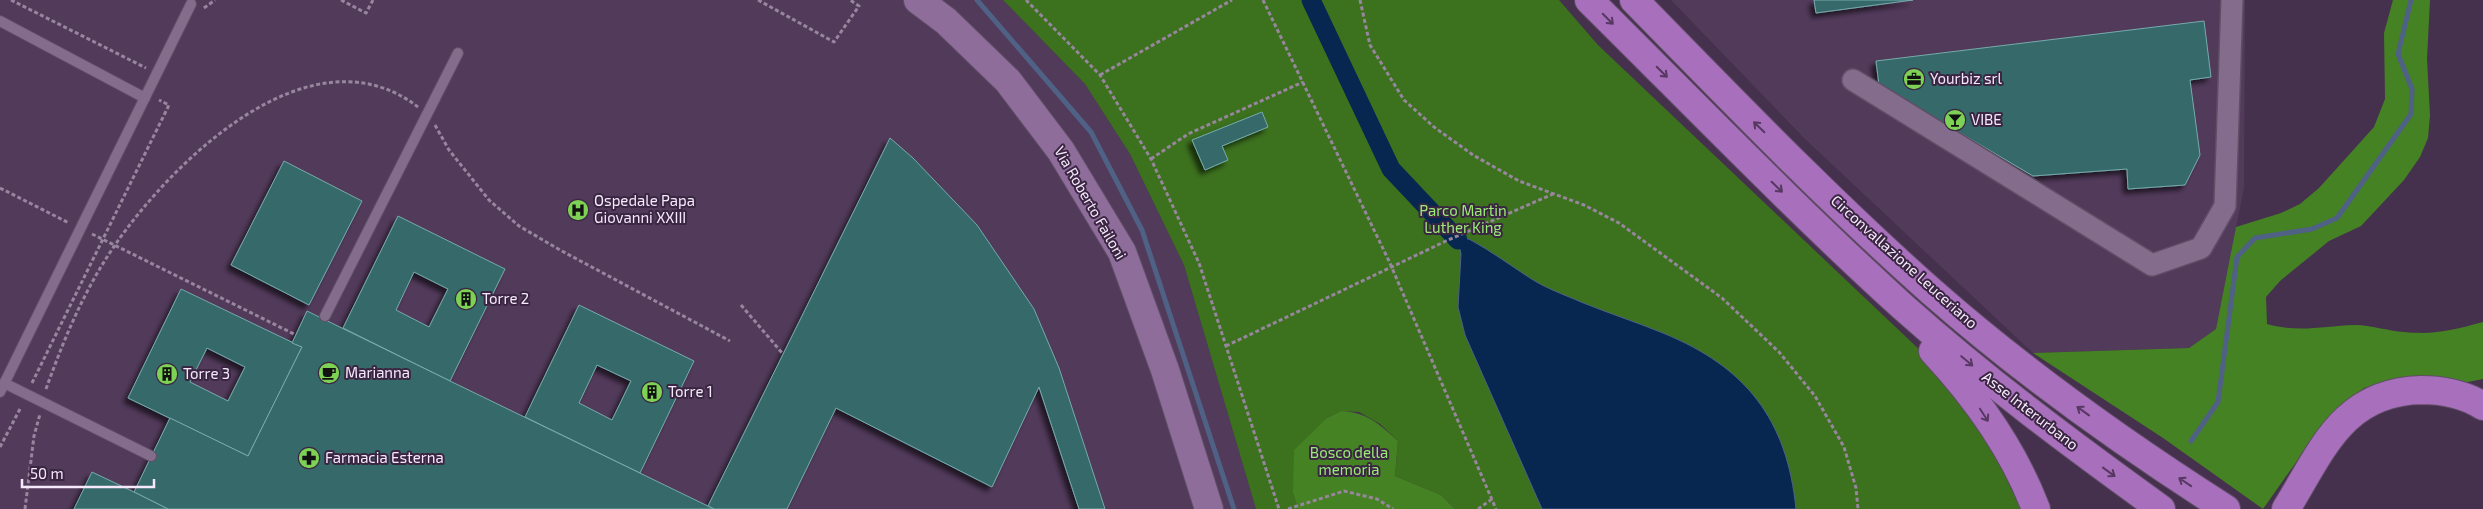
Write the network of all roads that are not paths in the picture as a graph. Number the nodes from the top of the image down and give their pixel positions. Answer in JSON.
{"nodes":[{"id":1,"x":918,"y":0,"type":"edge"},
{"id":2,"x":1589,"y":0,"type":"edge"},
{"id":3,"x":1634,"y":0,"type":"edge"},
{"id":4,"x":2232,"y":0,"type":"edge"},
{"id":5,"x":191,"y":4,"type":"dead end"},
{"id":6,"x":0,"y":21,"type":"edge"},
{"id":7,"x":458,"y":53,"type":"dead end"},
{"id":8,"x":1853,"y":80,"type":"dead end"},
{"id":9,"x":145,"y":98,"type":"junction"},
{"id":10,"x":1904,"y":307,"type":"junction"},
{"id":11,"x":325,"y":316,"type":"dead end"},
{"id":12,"x":2,"y":387,"type":"edge"},
{"id":13,"x":2483,"y":406,"type":"edge"},
{"id":14,"x":152,"y":456,"type":"dead end"},
{"id":15,"x":1209,"y":509,"type":"edge"},
{"id":16,"x":2036,"y":509,"type":"edge"},
{"id":17,"x":2161,"y":509,"type":"edge"},
{"id":18,"x":2226,"y":509,"type":"edge"},
{"id":19,"x":2286,"y":509,"type":"edge"}],
"edges":[{"from":1,"to":15,"type":"street","name":"Via Roberto Failoni"},
{"from":2,"to":10,"type":"highway","name":"Circonvallazione Leuceriano","one_way":true},
{"from":18,"to":3,"type":"highway","name":"Circonvallazione Leuceriano","one_way":true},
{"from":4,"to":8,"type":"street"},
{"from":5,"to":9,"type":"lane"},
{"from":6,"to":9,"type":"lane"},
{"from":7,"to":11,"type":"lane"},
{"from":9,"to":12,"type":"lane"},
{"from":10,"to":16,"type":"highway","one_way":true},
{"from":10,"to":17,"type":"highway","name":"Asse Interurbano","one_way":true},
{"from":12,"to":14,"type":"lane"},
{"from":13,"to":19,"type":"highway"}]}
